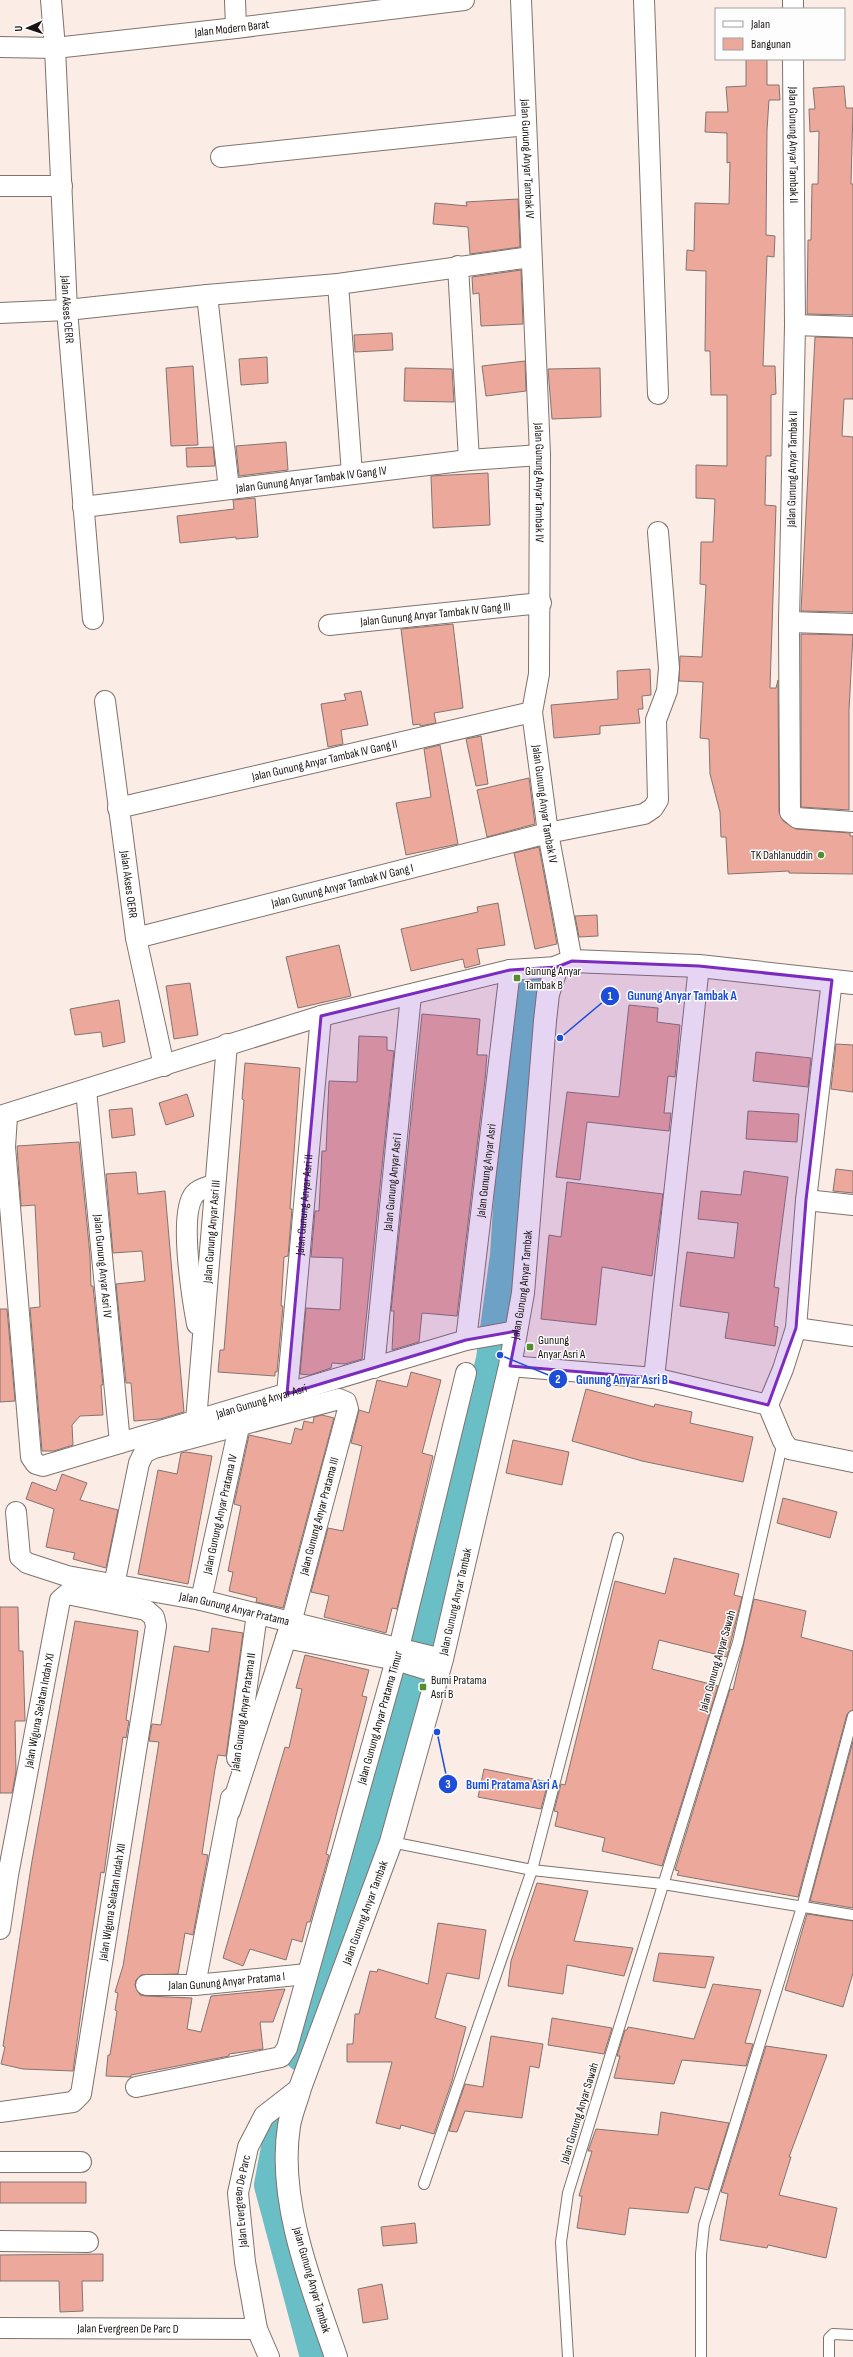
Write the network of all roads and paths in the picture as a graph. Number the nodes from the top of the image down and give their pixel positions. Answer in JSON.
{"nodes":[{"id":1,"x":51,"y":0,"type":"edge"},
{"id":2,"x":234,"y":0,"type":"edge"},
{"id":3,"x":464,"y":0,"type":"edge"},
{"id":4,"x":521,"y":0,"type":"edge"},
{"id":5,"x":644,"y":0,"type":"edge"},
{"id":6,"x":236,"y":28,"type":"junction"},
{"id":7,"x":0,"y":46,"type":"edge"},
{"id":8,"x":55,"y":48,"type":"junction"},
{"id":9,"x":793,"y":60,"type":"edge"},
{"id":10,"x":526,"y":125,"type":"junction"},
{"id":11,"x":221,"y":157,"type":"dead end"},
{"id":12,"x":0,"y":186,"type":"edge"},
{"id":13,"x":62,"y":186,"type":"junction"},
{"id":14,"x":531,"y":257,"type":"junction"},
{"id":15,"x":458,"y":266,"type":"junction"},
{"id":16,"x":338,"y":284,"type":"junction"},
{"id":17,"x":207,"y":295,"type":"junction"},
{"id":18,"x":68,"y":310,"type":"junction"},
{"id":19,"x":0,"y":313,"type":"edge"},
{"id":20,"x":795,"y":325,"type":"junction"},
{"id":21,"x":853,"y":327,"type":"edge"},
{"id":22,"x":658,"y":394,"type":"dead end"},
{"id":23,"x":540,"y":455,"type":"junction"},
{"id":24,"x":469,"y":460,"type":"junction"},
{"id":25,"x":352,"y":474,"type":"junction"},
{"id":26,"x":229,"y":489,"type":"junction"},
{"id":27,"x":83,"y":507,"type":"junction"},
{"id":28,"x":658,"y":532,"type":"dead end"},
{"id":29,"x":540,"y":603,"type":"junction"},
{"id":30,"x":93,"y":619,"type":"dead end"},
{"id":31,"x":789,"y":622,"type":"junction"},
{"id":32,"x":853,"y":624,"type":"edge"},
{"id":33,"x":329,"y":625,"type":"dead end"},
{"id":34,"x":105,"y":701,"type":"dead end"},
{"id":35,"x":532,"y":712,"type":"junction"},
{"id":36,"x":118,"y":808,"type":"junction"},
{"id":37,"x":853,"y":822,"type":"edge"},
{"id":38,"x":548,"y":833,"type":"junction"},
{"id":39,"x":136,"y":938,"type":"junction"},
{"id":40,"x":565,"y":964,"type":"junction"},
{"id":41,"x":699,"y":966,"type":"junction"},
{"id":42,"x":510,"y":970,"type":"junction"},
{"id":43,"x":843,"y":982,"type":"edge"},
{"id":44,"x":411,"y":995,"type":"junction"},
{"id":45,"x":321,"y":1016,"type":"junction"},
{"id":46,"x":228,"y":1044,"type":"junction"},
{"id":47,"x":164,"y":1066,"type":"junction"},
{"id":48,"x":86,"y":1090,"type":"junction"},
{"id":49,"x":3,"y":1116,"type":"edge"},
{"id":50,"x":806,"y":1200,"type":"junction"},
{"id":51,"x":853,"y":1205,"type":"edge"},
{"id":52,"x":796,"y":1328,"type":"junction"},
{"id":53,"x":508,"y":1332,"type":"junction"},
{"id":54,"x":853,"y":1336,"type":"edge"},
{"id":55,"x":470,"y":1339,"type":"junction"},
{"id":56,"x":510,"y":1366,"type":"junction"},
{"id":57,"x":374,"y":1368,"type":"junction"},
{"id":58,"x":466,"y":1373,"type":"dead end"},
{"id":59,"x":654,"y":1378,"type":"junction"},
{"id":60,"x":287,"y":1394,"type":"junction"},
{"id":61,"x":768,"y":1406,"type":"junction"},
{"id":62,"x":196,"y":1420,"type":"junction"},
{"id":63,"x":239,"y":1428,"type":"junction"},
{"id":64,"x":783,"y":1441,"type":"junction"},
{"id":65,"x":120,"y":1443,"type":"junction"},
{"id":66,"x":853,"y":1462,"type":"edge"},
{"id":67,"x":16,"y":1512,"type":"dead end"},
{"id":68,"x":618,"y":1538,"type":"dead end"},
{"id":69,"x":114,"y":1585,"type":"junction"},
{"id":70,"x":201,"y":1600,"type":"junction"},
{"id":71,"x":257,"y":1614,"type":"junction"},
{"id":72,"x":156,"y":1626,"type":"joint"},
{"id":73,"x":288,"y":1630,"type":"junction"},
{"id":74,"x":418,"y":1660,"type":"junction"},
{"id":75,"x":853,"y":1716,"type":"edge"},
{"id":76,"x":230,"y":1811,"type":"junction"},
{"id":77,"x":391,"y":1842,"type":"junction"},
{"id":78,"x":532,"y":1870,"type":"junction"},
{"id":79,"x":4,"y":1875,"type":"edge"},
{"id":80,"x":663,"y":1884,"type":"junction"},
{"id":81,"x":802,"y":1907,"type":"junction"},
{"id":82,"x":853,"y":1914,"type":"edge"},
{"id":83,"x":0,"y":1929,"type":"edge"},
{"id":84,"x":307,"y":1974,"type":"junction"},
{"id":85,"x":146,"y":1985,"type":"dead end"},
{"id":86,"x":195,"y":1985,"type":"junction"},
{"id":87,"x":136,"y":2087,"type":"dead end"},
{"id":88,"x":297,"y":2089,"type":"junction"},
{"id":89,"x":0,"y":2112,"type":"edge"},
{"id":90,"x":0,"y":2162,"type":"edge"},
{"id":91,"x":81,"y":2162,"type":"dead end"},
{"id":92,"x":424,"y":2184,"type":"dead end"},
{"id":93,"x":0,"y":2241,"type":"edge"},
{"id":94,"x":88,"y":2242,"type":"dead end"},
{"id":95,"x":0,"y":2328,"type":"edge"},
{"id":96,"x":257,"y":2329,"type":"junction"},
{"id":97,"x":853,"y":2335,"type":"edge"},
{"id":98,"x":269,"y":2357,"type":"edge"},
{"id":99,"x":336,"y":2357,"type":"edge"},
{"id":100,"x":568,"y":2357,"type":"edge"},
{"id":101,"x":701,"y":2357,"type":"edge"},
{"id":102,"x":829,"y":2357,"type":"edge"}],
"edges":[{"from":1,"to":8,"type":"street","name":"Jalan Akses OERR"},
{"from":2,"to":6,"type":"street"},
{"from":3,"to":6,"type":"street","name":"Jalan Modern Barat"},
{"from":4,"to":10,"type":"street","name":"Jalan Gunung Anyar Tambak IV"},
{"from":5,"to":22,"type":"street"},
{"from":6,"to":8,"type":"street","name":"Jalan Modern Barat"},
{"from":7,"to":8,"type":"street","name":"Jalan Modern Barat"},
{"from":8,"to":13,"type":"street","name":"Jalan Akses OERR"},
{"from":9,"to":20,"type":"street","name":"Jalan Gunung Anyar Tambak II"},
{"from":10,"to":11,"type":"street"},
{"from":10,"to":14,"type":"street","name":"Jalan Gunung Anyar Tambak IV"},
{"from":12,"to":13,"type":"street"},
{"from":13,"to":18,"type":"street","name":"Jalan Akses OERR"},
{"from":14,"to":15,"type":"street"},
{"from":14,"to":23,"type":"street","name":"Jalan Gunung Anyar Tambak IV"},
{"from":15,"to":16,"type":"street"},
{"from":15,"to":24,"type":"street"},
{"from":16,"to":17,"type":"street"},
{"from":16,"to":25,"type":"street"},
{"from":17,"to":18,"type":"street"},
{"from":17,"to":26,"type":"street"},
{"from":18,"to":19,"type":"street"},
{"from":18,"to":27,"type":"street","name":"Jalan Akses OERR"},
{"from":20,"to":21,"type":"street"},
{"from":20,"to":31,"type":"street","name":"Jalan Gunung Anyar Tambak II"},
{"from":23,"to":24,"type":"street","name":"Jalan Gunung Anyar Tambak IV Gang IV"},
{"from":23,"to":29,"type":"street","name":"Jalan Gunung Anyar Tambak IV"},
{"from":24,"to":25,"type":"street","name":"Jalan Gunung Anyar Tambak IV Gang IV"},
{"from":25,"to":26,"type":"street","name":"Jalan Gunung Anyar Tambak IV Gang IV"},
{"from":26,"to":27,"type":"street","name":"Jalan Gunung Anyar Tambak IV Gang IV"},
{"from":27,"to":30,"type":"street","name":"Jalan Akses OERR"},
{"from":28,"to":38,"type":"street","name":"Jalan Gunung Anyar Tambak IV Gang I"},
{"from":29,"to":33,"type":"street","name":"Jalan Gunung Anyar Tambak IV Gang III"},
{"from":29,"to":35,"type":"street","name":"Jalan Gunung Anyar Tambak IV"},
{"from":31,"to":32,"type":"street"},
{"from":31,"to":37,"type":"street","name":"Jalan Gunung Anyar Tambak II"},
{"from":34,"to":36,"type":"street","name":"Jalan Akses OERR"},
{"from":35,"to":36,"type":"street","name":"Jalan Gunung Anyar Tambak IV Gang II"},
{"from":35,"to":38,"type":"street","name":"Jalan Gunung Anyar Tambak IV"},
{"from":36,"to":39,"type":"street","name":"Jalan Akses OERR"},
{"from":38,"to":39,"type":"street","name":"Jalan Gunung Anyar Tambak IV Gang I"},
{"from":38,"to":40,"type":"street","name":"Jalan Gunung Anyar Tambak IV"},
{"from":39,"to":47,"type":"street","name":"Jalan Akses OERR"},
{"from":40,"to":41,"type":"street"},
{"from":40,"to":42,"type":"street"},
{"from":40,"to":53,"type":"street","name":"Jalan Gunung Anyar Tambak"},
{"from":41,"to":43,"type":"street"},
{"from":41,"to":59,"type":"street"},
{"from":42,"to":44,"type":"street"},
{"from":42,"to":55,"type":"street","name":"Jalan Gunung Anyar Asri"},
{"from":43,"to":50,"type":"street"},
{"from":44,"to":45,"type":"street"},
{"from":44,"to":57,"type":"street","name":"Jalan Gunung Anyar Asri I"},
{"from":45,"to":46,"type":"street"},
{"from":45,"to":60,"type":"street","name":"Jalan Gunung Anyar Asri II"},
{"from":46,"to":47,"type":"street"},
{"from":46,"to":62,"type":"street","name":"Jalan Gunung Anyar Asri III"},
{"from":47,"to":48,"type":"street"},
{"from":48,"to":49,"type":"street"},
{"from":48,"to":65,"type":"street","name":"Jalan Gunung Anyar Asri IV"},
{"from":49,"to":65,"type":"street","name":"Jalan Gunung Anyar Asri"},
{"from":50,"to":51,"type":"street"},
{"from":50,"to":52,"type":"street"},
{"from":52,"to":54,"type":"street"},
{"from":52,"to":61,"type":"street"},
{"from":53,"to":55,"type":"street","name":"Jalan Gunung Anyar Asri"},
{"from":53,"to":56,"type":"street","name":"Jalan Gunung Anyar Tambak"},
{"from":55,"to":57,"type":"street","name":"Jalan Gunung Anyar Asri"},
{"from":56,"to":59,"type":"street"},
{"from":56,"to":74,"type":"street","name":"Jalan Gunung Anyar Tambak"},
{"from":57,"to":60,"type":"street","name":"Jalan Gunung Anyar Asri"},
{"from":58,"to":74,"type":"street","name":"Jalan Gunung Anyar Pratama Timur"},
{"from":59,"to":61,"type":"street"},
{"from":60,"to":62,"type":"street","name":"Jalan Gunung Anyar Asri"},
{"from":61,"to":64,"type":"street"},
{"from":62,"to":65,"type":"street","name":"Jalan Gunung Anyar Asri"},
{"from":63,"to":69,"type":"street"},
{"from":63,"to":70,"type":"street","name":"Jalan Gunung Anyar Pratama IV"},
{"from":63,"to":73,"type":"street","name":"Jalan Gunung Anyar Pratama III"},
{"from":64,"to":66,"type":"street"},
{"from":64,"to":80,"type":"lane","name":"Jalan Gunung Anyar Sawah"},
{"from":67,"to":69,"type":"street","name":"Jalan Gunung Anyar Pratama"},
{"from":68,"to":78,"type":"lane"},
{"from":69,"to":70,"type":"street","name":"Jalan Gunung Anyar Pratama"},
{"from":70,"to":71,"type":"street","name":"Jalan Gunung Anyar Pratama"},
{"from":71,"to":73,"type":"street","name":"Jalan Gunung Anyar Pratama"},
{"from":71,"to":76,"type":"street","name":"Jalan Gunung Anyar Pratama II"},
{"from":72,"to":79,"type":"street","name":"Jalan Wiguna Selatan Indah XI"},
{"from":72,"to":89,"type":"street","name":"Jalan Wiguna Selatan Indah XII"},
{"from":73,"to":74,"type":"street","name":"Jalan Gunung Anyar Pratama"},
{"from":73,"to":76,"type":"street","name":"Jalan Gunung Anyar Pratama II"},
{"from":74,"to":77,"type":"street","name":"Jalan Gunung Anyar Tambak"},
{"from":74,"to":84,"type":"street","name":"Jalan Gunung Anyar Pratama Timur"},
{"from":75,"to":81,"type":"lane"},
{"from":76,"to":86,"type":"street","name":"Jalan Gunung Anyar Pratama II"},
{"from":77,"to":78,"type":"lane"},
{"from":77,"to":88,"type":"street","name":"Jalan Gunung Anyar Tambak"},
{"from":78,"to":80,"type":"lane"},
{"from":78,"to":92,"type":"lane"},
{"from":79,"to":83,"type":"street","name":"Jalan Wiguna Selatan Indah XI"},
{"from":80,"to":81,"type":"lane"},
{"from":80,"to":100,"type":"lane","name":"Jalan Gunung Anyar Sawah"},
{"from":81,"to":82,"type":"lane"},
{"from":81,"to":101,"type":"lane"},
{"from":84,"to":86,"type":"street","name":"Jalan Gunung Anyar Pratama I"},
{"from":84,"to":87,"type":"street","name":"Jalan Gunung Anyar Pratama Timur"},
{"from":85,"to":86,"type":"street","name":"Jalan Gunung Anyar Pratama I"},
{"from":88,"to":96,"type":"street","name":"Jalan Evergreen De Parc"},
{"from":88,"to":99,"type":"street","name":"Jalan Gunung Anyar Tambak"},
{"from":90,"to":91,"type":"street"},
{"from":93,"to":94,"type":"street"},
{"from":95,"to":96,"type":"street","name":"Jalan Evergreen De Parc D"},
{"from":96,"to":98,"type":"street","name":"Jalan Evergreen De Parc"},
{"from":97,"to":102,"type":"lane"}]}
